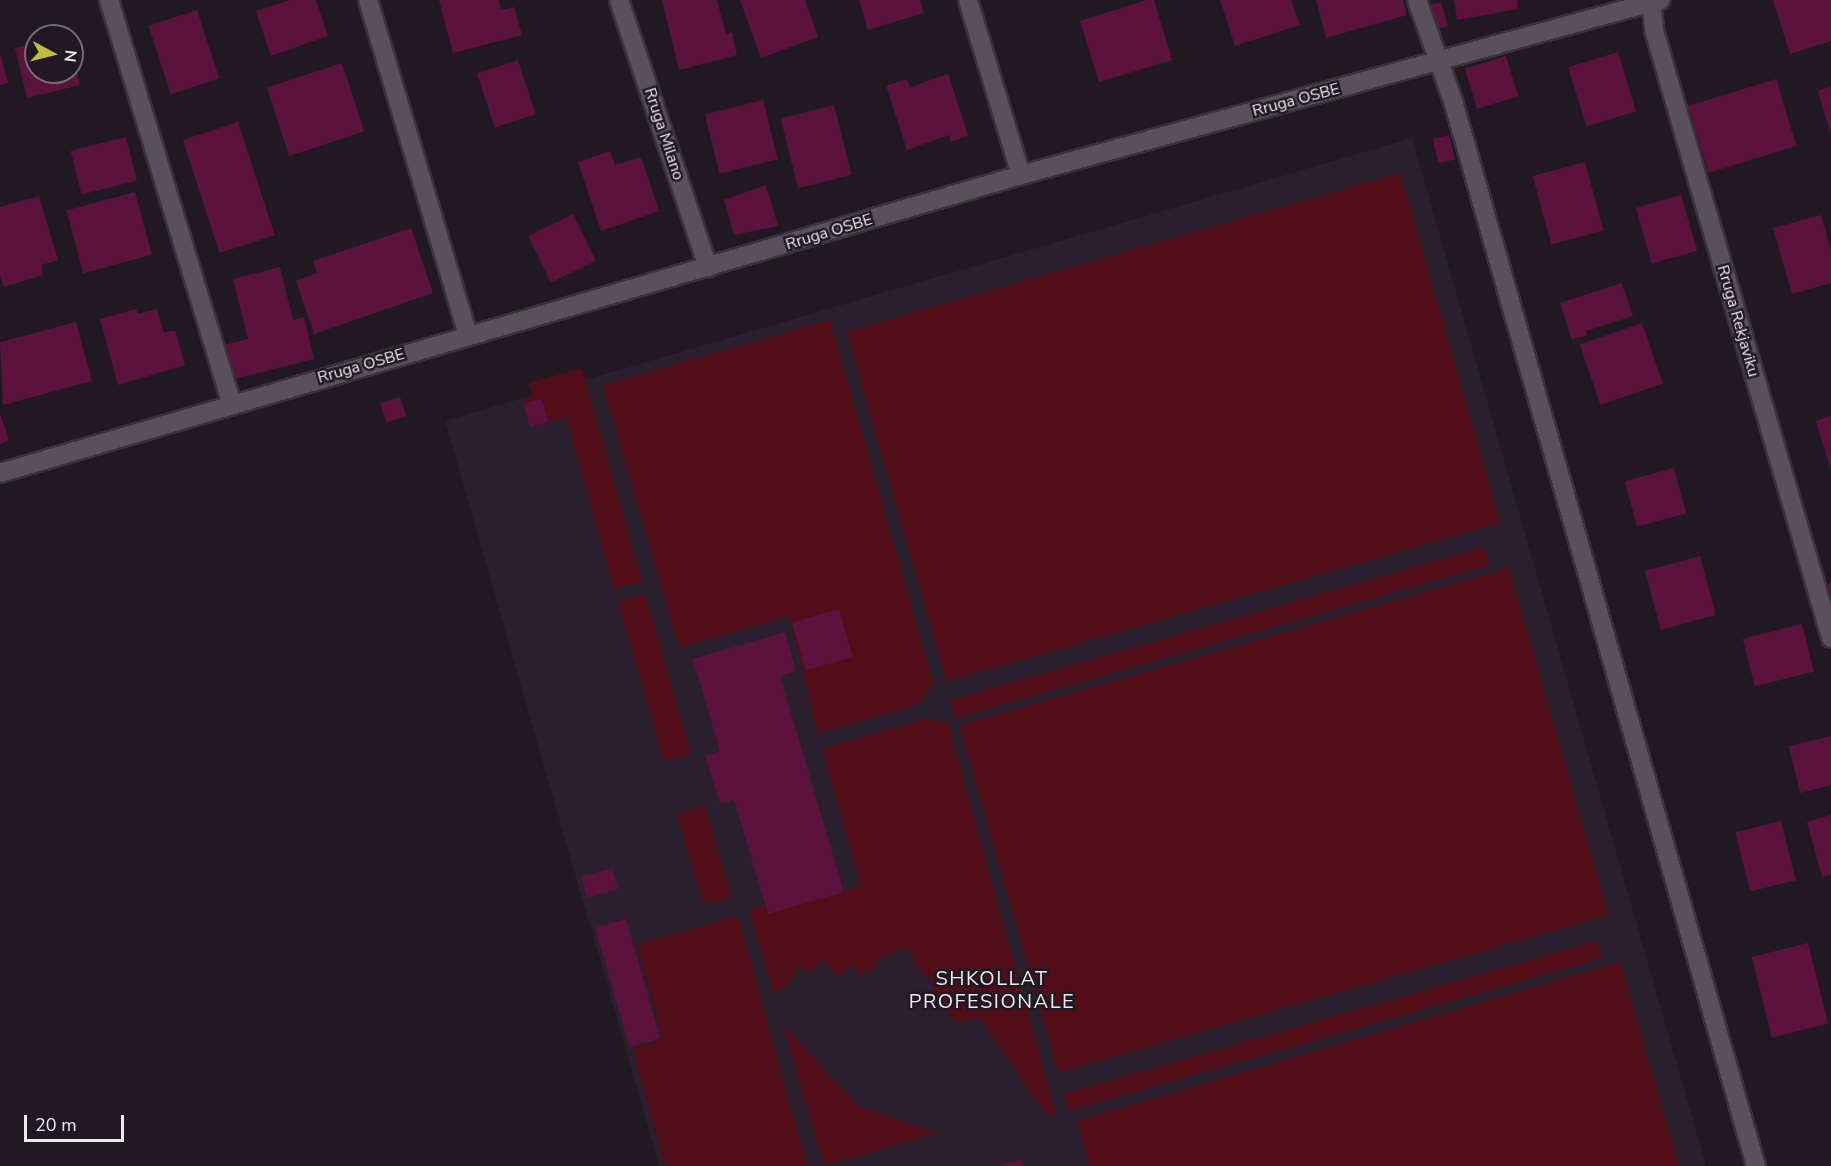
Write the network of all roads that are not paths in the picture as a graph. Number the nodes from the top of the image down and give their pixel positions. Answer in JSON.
{"nodes":[{"id":1,"x":109,"y":0,"type":"edge"},
{"id":2,"x":368,"y":0,"type":"edge"},
{"id":3,"x":619,"y":0,"type":"edge"},
{"id":4,"x":968,"y":0,"type":"edge"},
{"id":5,"x":1417,"y":0,"type":"edge"},
{"id":6,"x":1654,"y":1,"type":"edge"},
{"id":7,"x":1437,"y":61,"type":"junction"},
{"id":8,"x":1021,"y":175,"type":"junction"},
{"id":9,"x":708,"y":268,"type":"junction"},
{"id":10,"x":468,"y":335,"type":"junction"},
{"id":11,"x":232,"y":404,"type":"junction"},
{"id":12,"x":0,"y":474,"type":"edge"},
{"id":13,"x":1831,"y":639,"type":"edge"},
{"id":14,"x":1756,"y":1166,"type":"edge"}],
"edges":[{"from":1,"to":11,"type":"street"},
{"from":2,"to":10,"type":"street"},
{"from":3,"to":9,"type":"street","name":"Rruga Milano"},
{"from":4,"to":8,"type":"street"},
{"from":5,"to":7,"type":"street"},
{"from":6,"to":7,"type":"street","name":"Rruga OSBE"},
{"from":6,"to":13,"type":"street","name":"Rruga Rekjaviku"},
{"from":7,"to":8,"type":"street","name":"Rruga OSBE"},
{"from":7,"to":14,"type":"street"},
{"from":8,"to":9,"type":"street","name":"Rruga OSBE"},
{"from":9,"to":10,"type":"street","name":"Rruga OSBE"},
{"from":10,"to":11,"type":"street","name":"Rruga OSBE"},
{"from":11,"to":12,"type":"street","name":"Rruga OSBE"}]}
